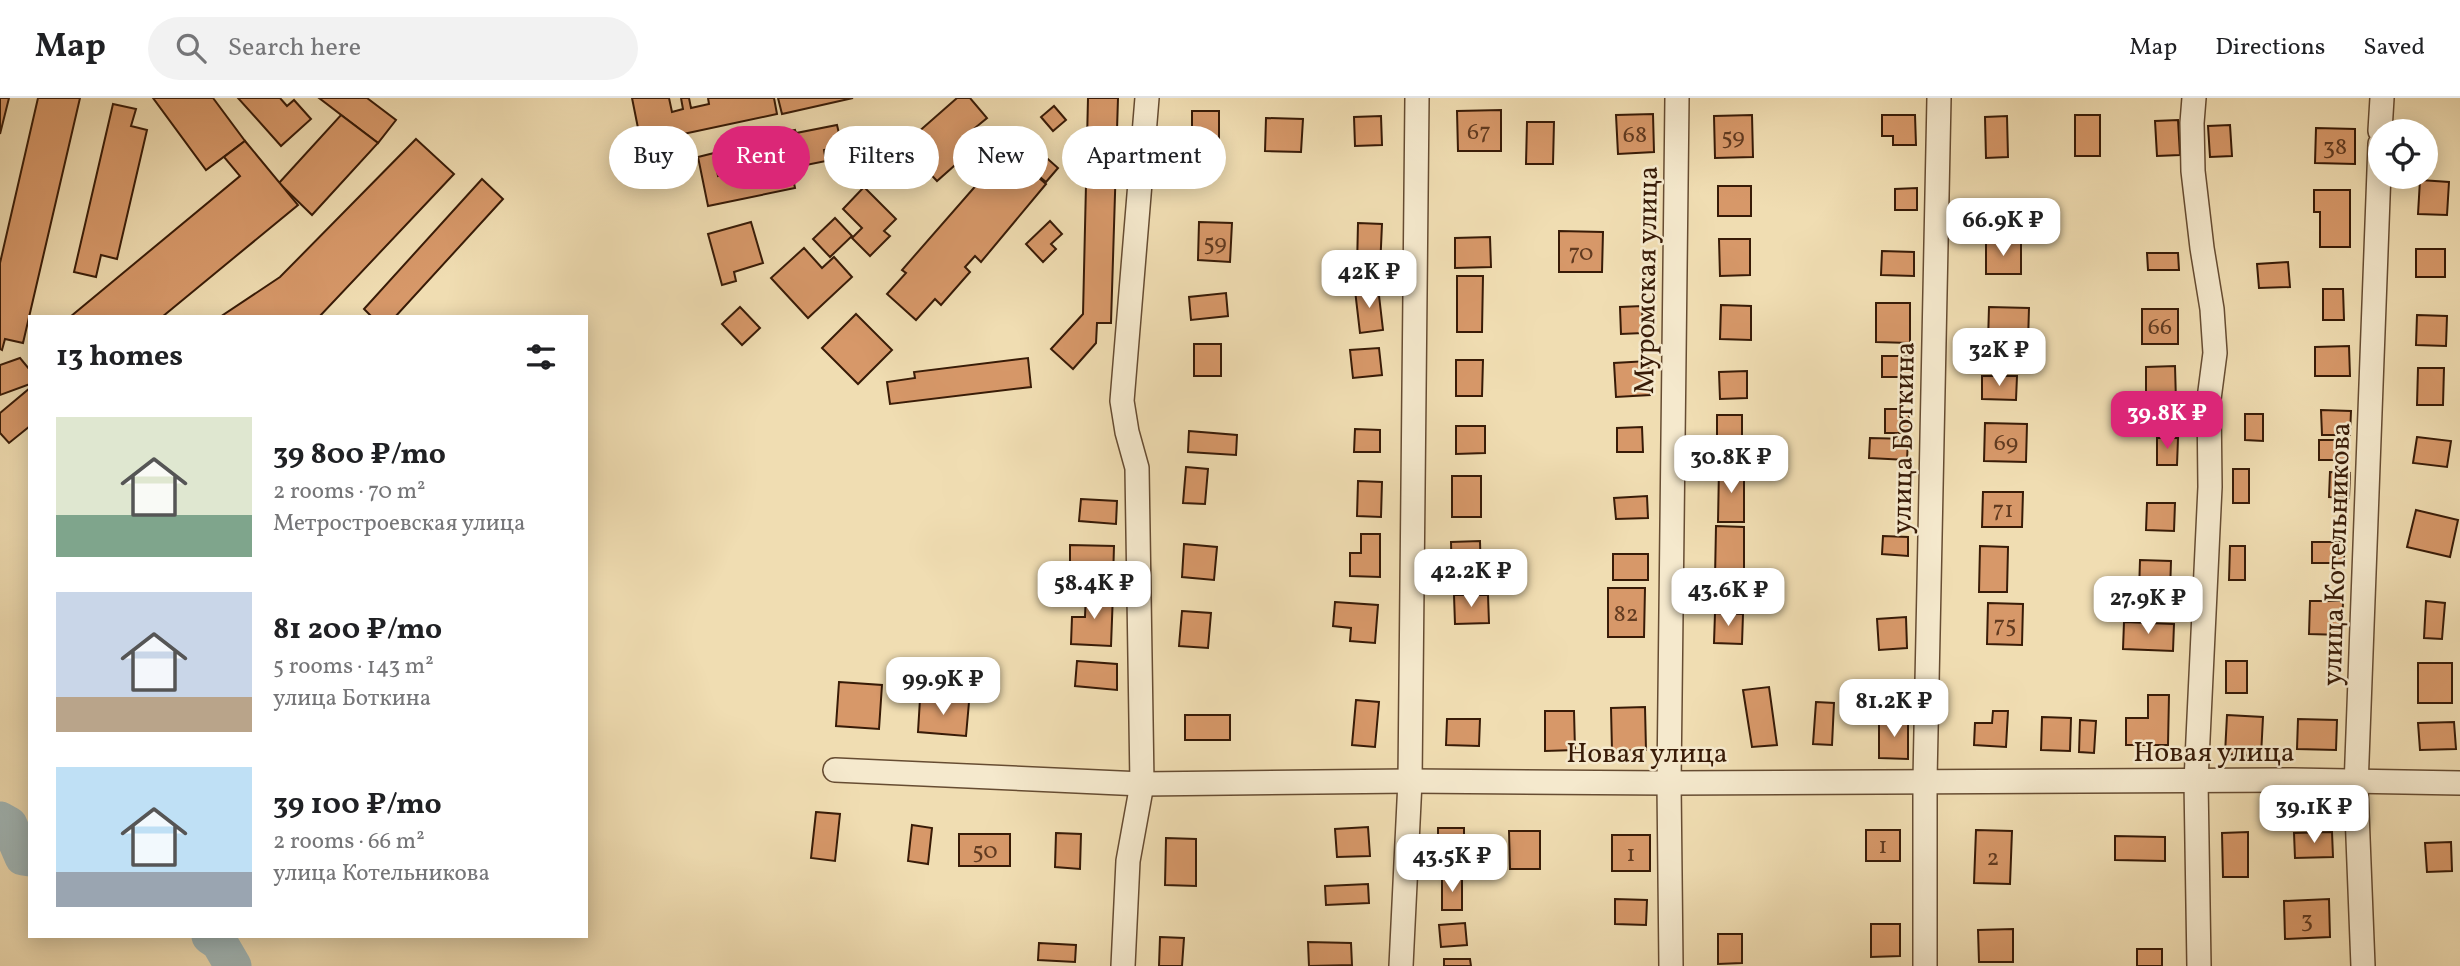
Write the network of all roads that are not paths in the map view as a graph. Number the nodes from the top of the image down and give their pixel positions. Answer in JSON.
{"nodes":[{"id":1,"x":1147,"y":98,"type":"edge"},
{"id":2,"x":1417,"y":98,"type":"edge"},
{"id":3,"x":1677,"y":98,"type":"edge"},
{"id":4,"x":1939,"y":98,"type":"edge"},
{"id":5,"x":2194,"y":98,"type":"edge"},
{"id":6,"x":2382,"y":98,"type":"edge"},
{"id":7,"x":2381,"y":119,"type":"edge"},
{"id":8,"x":2378,"y":189,"type":"edge"},
{"id":9,"x":835,"y":771,"type":"dead end"},
{"id":10,"x":1410,"y":780,"type":"junction"},
{"id":11,"x":1925,"y":780,"type":"junction"},
{"id":12,"x":2196,"y":781,"type":"junction"},
{"id":13,"x":2357,"y":781,"type":"junction"},
{"id":14,"x":1669,"y":783,"type":"junction"},
{"id":15,"x":2460,"y":783,"type":"edge"},
{"id":16,"x":1142,"y":784,"type":"junction"},
{"id":17,"x":1123,"y":966,"type":"edge"},
{"id":18,"x":1401,"y":966,"type":"edge"},
{"id":19,"x":1671,"y":966,"type":"edge"},
{"id":20,"x":1925,"y":966,"type":"edge"},
{"id":21,"x":2199,"y":966,"type":"edge"},
{"id":22,"x":2363,"y":966,"type":"edge"}],
"edges":[{"from":1,"to":16,"type":"street"},
{"from":2,"to":10,"type":"street"},
{"from":3,"to":14,"type":"street","name":"Муромская улица"},
{"from":4,"to":11,"type":"street","name":"улица Боткина"},
{"from":5,"to":12,"type":"street"},
{"from":6,"to":7,"type":"street"},
{"from":8,"to":13,"type":"street","name":"улица Котельникова"},
{"from":9,"to":16,"type":"street","name":"Новая улица"},
{"from":10,"to":14,"type":"street","name":"Новая улица"},
{"from":10,"to":16,"type":"street","name":"Новая улица"},
{"from":10,"to":18,"type":"street"},
{"from":11,"to":12,"type":"street","name":"Новая улица"},
{"from":11,"to":14,"type":"street","name":"Новая улица"},
{"from":11,"to":20,"type":"street","name":"улица Боткина"},
{"from":12,"to":13,"type":"street","name":"Новая улица"},
{"from":12,"to":21,"type":"street"},
{"from":13,"to":15,"type":"street","name":"Новая улица"},
{"from":13,"to":22,"type":"street","name":"улица Котельникова"},
{"from":14,"to":19,"type":"street","name":"Муромская улица"},
{"from":16,"to":17,"type":"street"}]}
